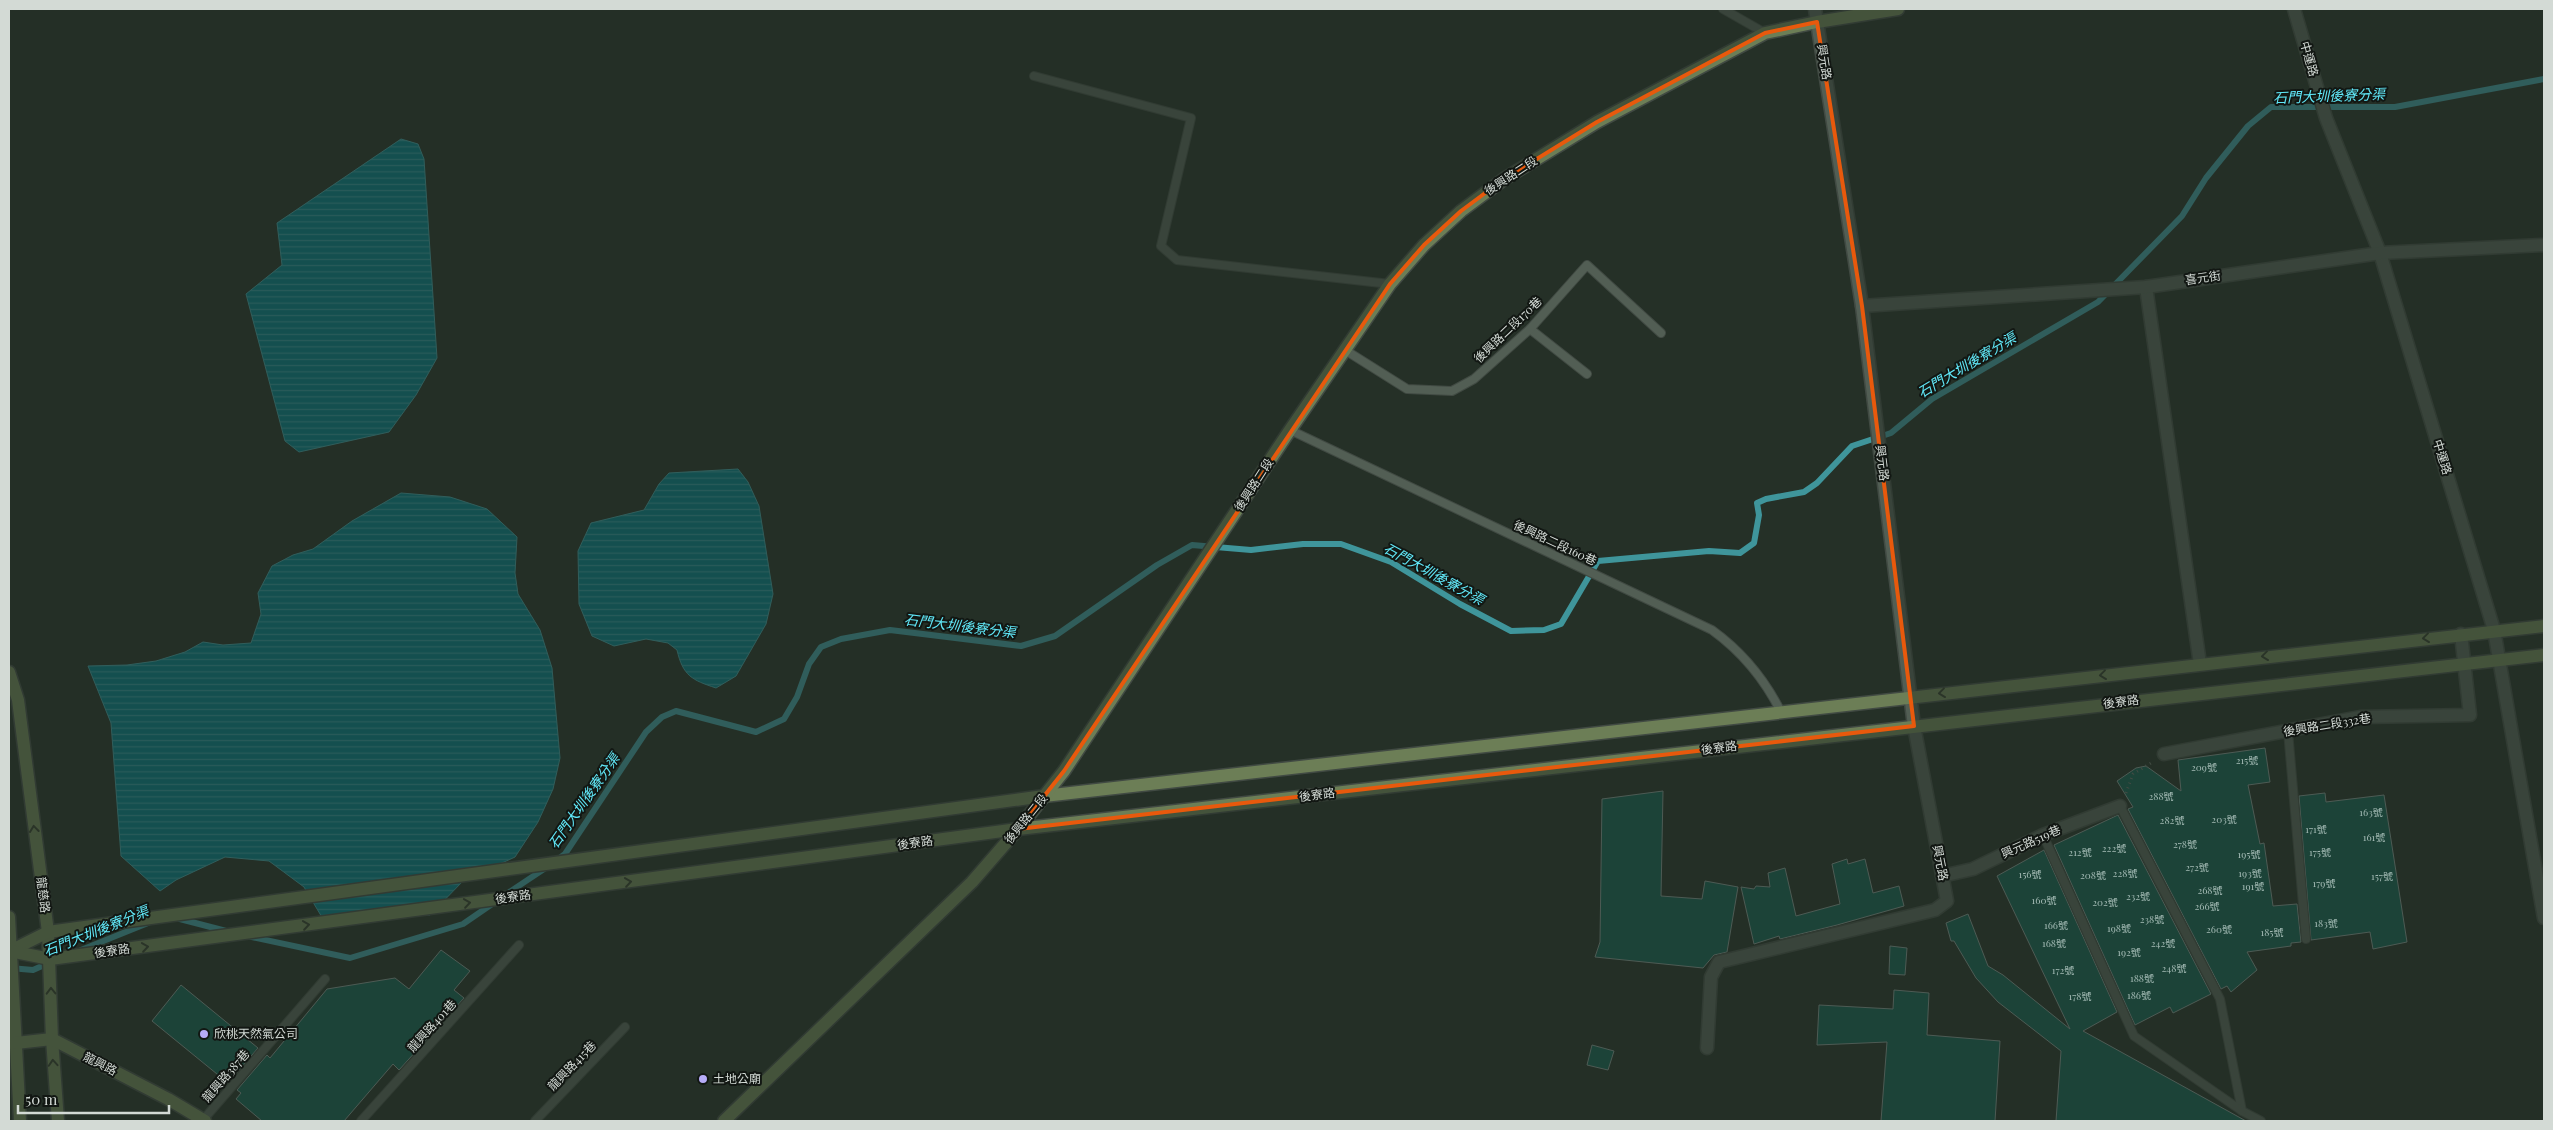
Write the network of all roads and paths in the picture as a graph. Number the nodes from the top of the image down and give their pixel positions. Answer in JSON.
{"nodes":[{"id":1,"x":1723,"y":9,"type":"edge"},
{"id":2,"x":1815,"y":9,"type":"edge"},
{"id":3,"x":1898,"y":9,"type":"edge"},
{"id":4,"x":2294,"y":9,"type":"edge"},
{"id":5,"x":1817,"y":22,"type":"junction"},
{"id":6,"x":1765,"y":33,"type":"junction"},
{"id":7,"x":1034,"y":76,"type":"dead end"},
{"id":8,"x":2544,"y":245,"type":"edge"},
{"id":9,"x":2380,"y":252,"type":"junction"},
{"id":10,"x":1390,"y":284,"type":"junction"},
{"id":11,"x":2146,"y":287,"type":"junction"},
{"id":12,"x":1862,"y":306,"type":"junction"},
{"id":13,"x":1530,"y":329,"type":"junction"},
{"id":14,"x":1661,"y":333,"type":"dead end"},
{"id":15,"x":1345,"y":350,"type":"junction"},
{"id":16,"x":1587,"y":374,"type":"dead end"},
{"id":17,"x":1290,"y":430,"type":"junction"},
{"id":18,"x":2544,"y":626,"type":"edge"},
{"id":19,"x":2494,"y":630,"type":"junction"},
{"id":20,"x":2461,"y":634,"type":"junction"},
{"id":21,"x":2544,"y":655,"type":"edge"},
{"id":22,"x":2500,"y":658,"type":"junction"},
{"id":23,"x":2464,"y":662,"type":"junction"},
{"id":24,"x":2200,"y":664,"type":"junction"},
{"id":25,"x":9,"y":672,"type":"edge"},
{"id":26,"x":1912,"y":697,"type":"junction"},
{"id":27,"x":1781,"y":712,"type":"junction"},
{"id":28,"x":1914,"y":726,"type":"junction"},
{"id":29,"x":2288,"y":731,"type":"junction"},
{"id":30,"x":2164,"y":754,"type":"joint"},
{"id":31,"x":1044,"y":796,"type":"junction"},
{"id":32,"x":2120,"y":806,"type":"junction"},
{"id":33,"x":1018,"y":829,"type":"junction"},
{"id":34,"x":2043,"y":835,"type":"junction"},
{"id":35,"x":1942,"y":876,"type":"junction"},
{"id":36,"x":9,"y":917,"type":"edge"},
{"id":37,"x":2544,"y":918,"type":"edge"},
{"id":38,"x":48,"y":932,"type":"junction"},
{"id":39,"x":2306,"y":939,"type":"dead end"},
{"id":40,"x":519,"y":945,"type":"dead end"},
{"id":41,"x":10,"y":951,"type":"junction"},
{"id":42,"x":50,"y":959,"type":"junction"},
{"id":43,"x":325,"y":979,"type":"dead end"},
{"id":44,"x":11,"y":990,"type":"edge"},
{"id":45,"x":625,"y":1027,"type":"dead end"},
{"id":46,"x":13,"y":1035,"type":"edge"},
{"id":47,"x":52,"y":1039,"type":"junction"},
{"id":48,"x":1707,"y":1048,"type":"dead end"},
{"id":49,"x":2242,"y":1111,"type":"junction"},
{"id":50,"x":204,"y":1120,"type":"edge"},
{"id":51,"x":20,"y":1121,"type":"edge"},
{"id":52,"x":58,"y":1121,"type":"edge"},
{"id":53,"x":361,"y":1121,"type":"edge"},
{"id":54,"x":535,"y":1121,"type":"edge"},
{"id":55,"x":724,"y":1121,"type":"edge"},
{"id":56,"x":2261,"y":1121,"type":"edge"}],
"edges":[{"from":1,"to":6,"type":"lane"},
{"from":2,"to":5,"type":"street","name":"興元路"},
{"from":3,"to":5,"type":"street","name":"後興路二段"},
{"from":4,"to":9,"type":"street","name":"中運路"},
{"from":5,"to":6,"type":"street","name":"後興路二段"},
{"from":5,"to":12,"type":"street","name":"興元路"},
{"from":6,"to":10,"type":"street","name":"後興路二段"},
{"from":7,"to":10,"type":"lane"},
{"from":8,"to":9,"type":"street","name":"喜元街"},
{"from":9,"to":11,"type":"street","name":"喜元街"},
{"from":9,"to":19,"type":"street","name":"中運路"},
{"from":10,"to":15,"type":"street","name":"後興路二段"},
{"from":11,"to":12,"type":"street","name":"喜元街"},
{"from":11,"to":24,"type":"street"},
{"from":12,"to":26,"type":"street","name":"興元路"},
{"from":13,"to":14,"type":"lane","name":"後興路二段170巷"},
{"from":13,"to":15,"type":"lane","name":"後興路二段170巷"},
{"from":13,"to":16,"type":"lane"},
{"from":15,"to":17,"type":"street","name":"後興路二段"},
{"from":17,"to":27,"type":"lane","name":"後興路二段160巷"},
{"from":17,"to":31,"type":"street","name":"後興路二段"},
{"from":18,"to":19,"type":"street"},
{"from":19,"to":20,"type":"street"},
{"from":19,"to":22,"type":"street","name":"中運路"},
{"from":20,"to":23,"type":"street","name":"後興路二段332巷"},
{"from":20,"to":24,"type":"street","one_way":true},
{"from":21,"to":22,"type":"street","name":"後寮路"},
{"from":22,"to":23,"type":"street","name":"後寮路"},
{"from":22,"to":37,"type":"street","name":"中運路"},
{"from":23,"to":28,"type":"street","name":"後寮路"},
{"from":23,"to":29,"type":"street","name":"後興路二段332巷"},
{"from":24,"to":26,"type":"street","one_way":true},
{"from":38,"to":25,"type":"street","name":"龍慈路","one_way":true},
{"from":26,"to":27,"type":"street"},
{"from":26,"to":28,"type":"street","name":"興元路"},
{"from":27,"to":31,"type":"street"},
{"from":28,"to":33,"type":"street","name":"後寮路"},
{"from":28,"to":35,"type":"street","name":"興元路"},
{"from":29,"to":30,"type":"street","name":"後興路二段332巷"},
{"from":29,"to":39,"type":"lane"},
{"from":30,"to":32,"type":"path"},
{"from":31,"to":33,"type":"street","name":"後興路二段"},
{"from":31,"to":38,"type":"street"},
{"from":32,"to":34,"type":"street","name":"興元路519巷"},
{"from":32,"to":49,"type":"lane"},
{"from":42,"to":33,"type":"street","name":"後寮路","one_way":true},
{"from":33,"to":55,"type":"street","name":"後興路二段"},
{"from":34,"to":35,"type":"street","name":"興元路519巷"},
{"from":34,"to":49,"type":"lane"},
{"from":35,"to":48,"type":"street","name":"興元路"},
{"from":36,"to":41,"type":"street"},
{"from":38,"to":41,"type":"street"},
{"from":38,"to":42,"type":"street","name":"龍慈路"},
{"from":40,"to":53,"type":"lane","name":"龍興路401巷"},
{"from":41,"to":42,"type":"street","name":"後寮路"},
{"from":41,"to":44,"type":"street"},
{"from":47,"to":42,"type":"street","name":"龍慈路","one_way":true},
{"from":43,"to":50,"type":"lane","name":"龍興路387巷"},
{"from":44,"to":46,"type":"street"},
{"from":45,"to":54,"type":"lane","name":"龍興路415巷"},
{"from":46,"to":47,"type":"street"},
{"from":46,"to":51,"type":"street"},
{"from":47,"to":50,"type":"street","name":"龍興路"},
{"from":52,"to":47,"type":"street","name":"龍慈路","one_way":true},
{"from":49,"to":56,"type":"lane"}]}
